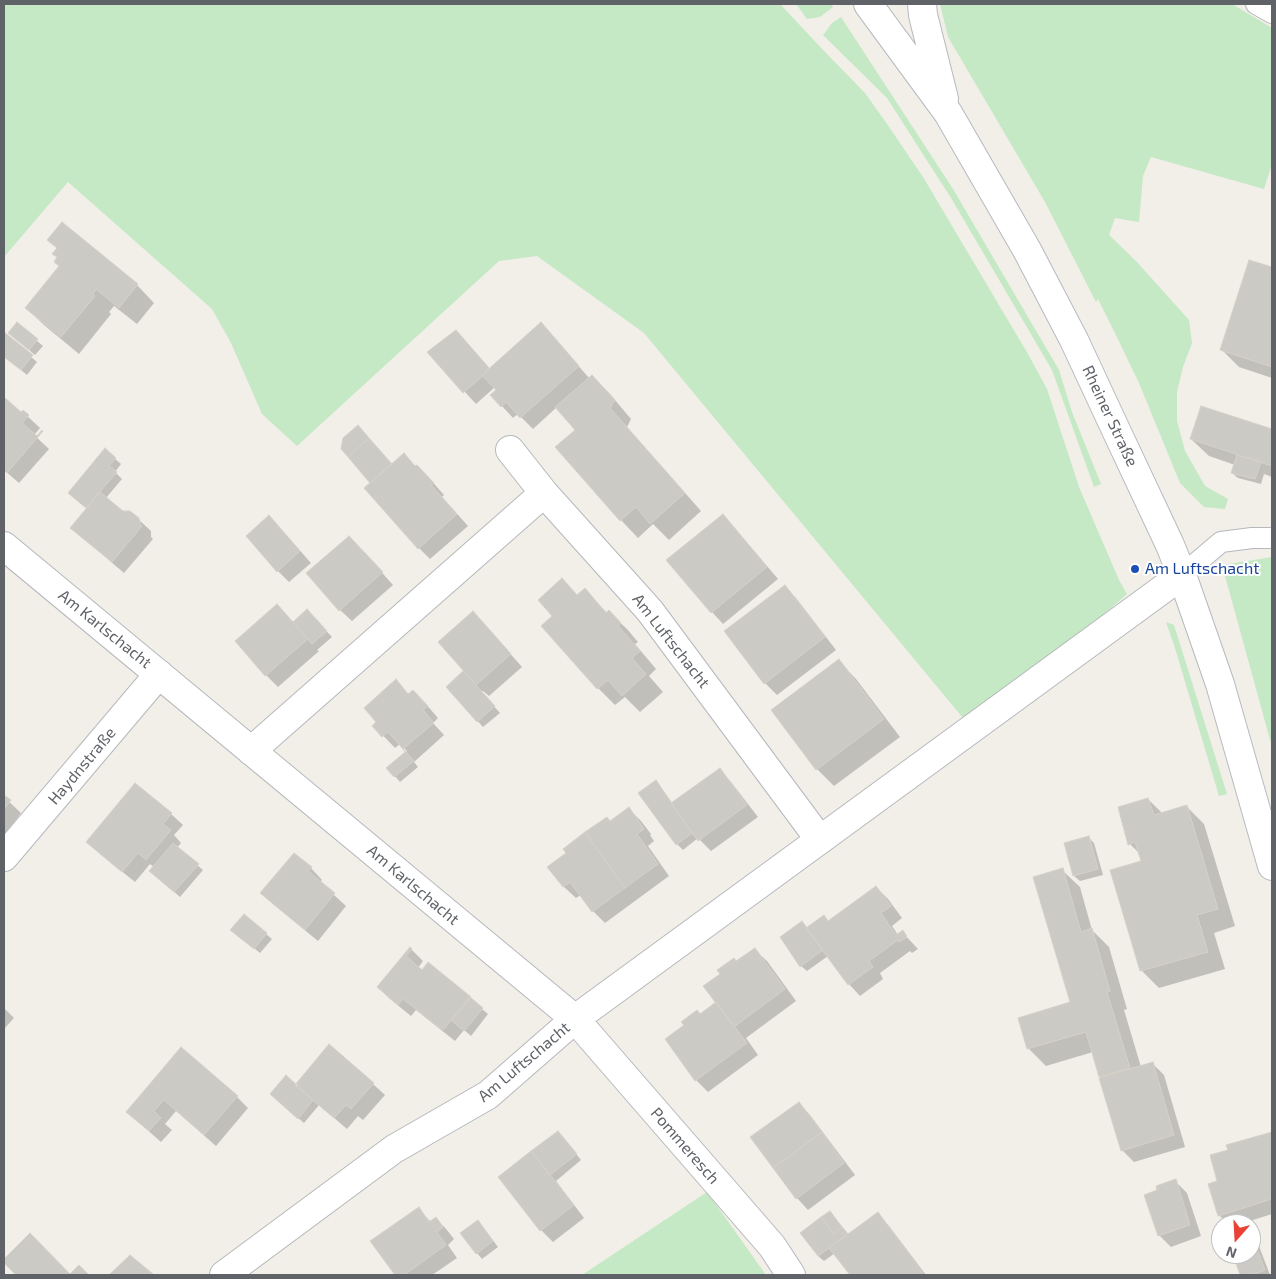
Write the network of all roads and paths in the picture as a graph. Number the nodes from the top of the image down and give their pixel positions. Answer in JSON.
{"nodes":[{"id":1,"x":868,"y":4,"type":"edge"},
{"id":2,"x":922,"y":4,"type":"edge"},
{"id":3,"x":1256,"y":4,"type":"edge"},
{"id":4,"x":1272,"y":13,"type":"edge"},
{"id":5,"x":948,"y":112,"type":"junction"},
{"id":6,"x":510,"y":450,"type":"dead end"},
{"id":7,"x":544,"y":492,"type":"junction"},
{"id":8,"x":1272,"y":538,"type":"edge"},
{"id":9,"x":4,"y":546,"type":"edge"},
{"id":10,"x":1182,"y":575,"type":"junction"},
{"id":11,"x":160,"y":674,"type":"junction"},
{"id":12,"x":251,"y":751,"type":"junction"},
{"id":13,"x":820,"y":840,"type":"junction"},
{"id":14,"x":4,"y":857,"type":"edge"},
{"id":15,"x":1272,"y":866,"type":"edge"},
{"id":16,"x":575,"y":1019,"type":"junction"},
{"id":17,"x":224,"y":1275,"type":"edge"},
{"id":18,"x":791,"y":1275,"type":"edge"}],
"edges":[{"from":1,"to":5,"type":"street","name":"Rheiner Straße"},
{"from":2,"to":5,"type":"street"},
{"from":3,"to":4,"type":"lane"},
{"from":5,"to":10,"type":"street","name":"Rheiner Straße"},
{"from":6,"to":7,"type":"street","name":"Am Luftschacht"},
{"from":7,"to":12,"type":"street"},
{"from":7,"to":13,"type":"street","name":"Am Luftschacht"},
{"from":8,"to":10,"type":"lane"},
{"from":9,"to":11,"type":"street","name":"Am Karlschacht"},
{"from":10,"to":13,"type":"street","name":"Am Luftschacht"},
{"from":10,"to":15,"type":"street","name":"Rheiner Straße"},
{"from":11,"to":12,"type":"street","name":"Am Karlschacht"},
{"from":11,"to":14,"type":"street","name":"Haydnstraße"},
{"from":12,"to":16,"type":"street","name":"Am Karlschacht"},
{"from":13,"to":16,"type":"street","name":"Am Luftschacht"},
{"from":16,"to":17,"type":"street","name":"Am Luftschacht"},
{"from":16,"to":18,"type":"street","name":"Pommeresch"}]}
